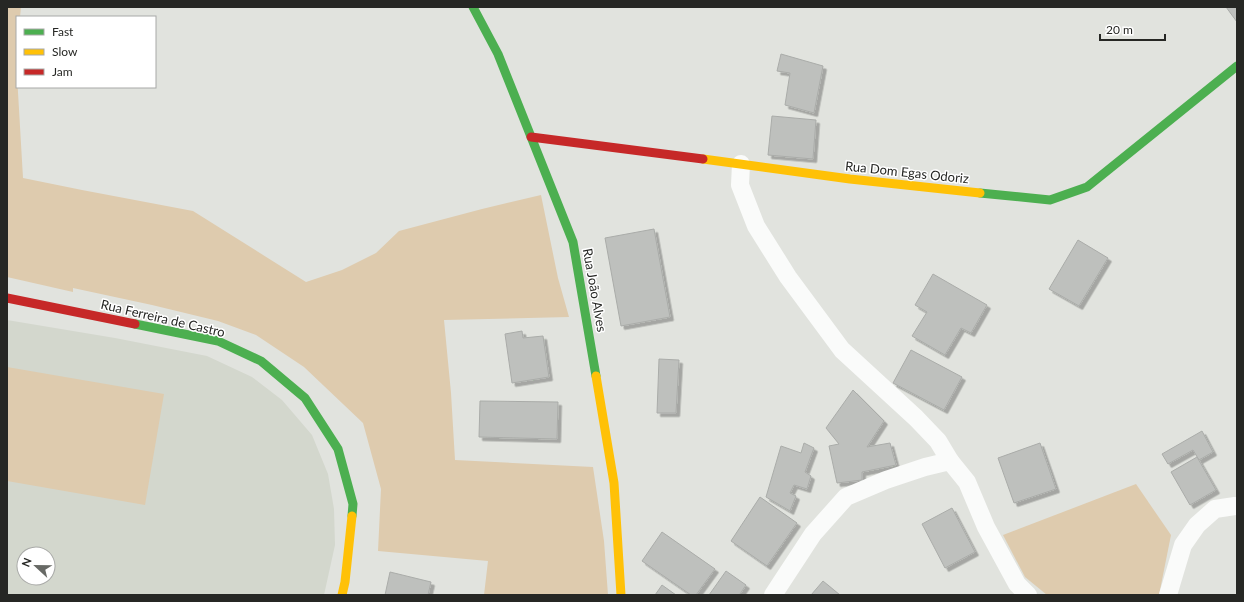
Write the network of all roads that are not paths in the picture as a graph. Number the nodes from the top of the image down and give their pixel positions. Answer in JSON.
{"nodes":[{"id":1,"x":473,"y":7,"type":"edge"},
{"id":2,"x":1237,"y":66,"type":"edge"},
{"id":3,"x":532,"y":137,"type":"junction"},
{"id":4,"x":741,"y":164,"type":"junction"},
{"id":5,"x":7,"y":298,"type":"edge"},
{"id":6,"x":950,"y":461,"type":"junction"},
{"id":7,"x":1235,"y":506,"type":"dead end"},
{"id":8,"x":342,"y":595,"type":"edge"},
{"id":9,"x":621,"y":595,"type":"edge"},
{"id":10,"x":773,"y":595,"type":"edge"},
{"id":11,"x":1028,"y":595,"type":"edge"},
{"id":12,"x":1168,"y":595,"type":"edge"}],
"edges":[{"from":1,"to":3,"type":"street","name":"Rua João Alves"},
{"from":2,"to":4,"type":"street","name":"Rua Dom Egas Odoriz"},
{"from":3,"to":4,"type":"street","name":"Rua Dom Egas Odoriz"},
{"from":3,"to":9,"type":"street","name":"Rua João Alves"},
{"from":4,"to":6,"type":"street"},
{"from":5,"to":8,"type":"street","name":"Rua Ferreira de Castro"},
{"from":6,"to":10,"type":"street"},
{"from":6,"to":11,"type":"street"},
{"from":7,"to":12,"type":"street"}]}
